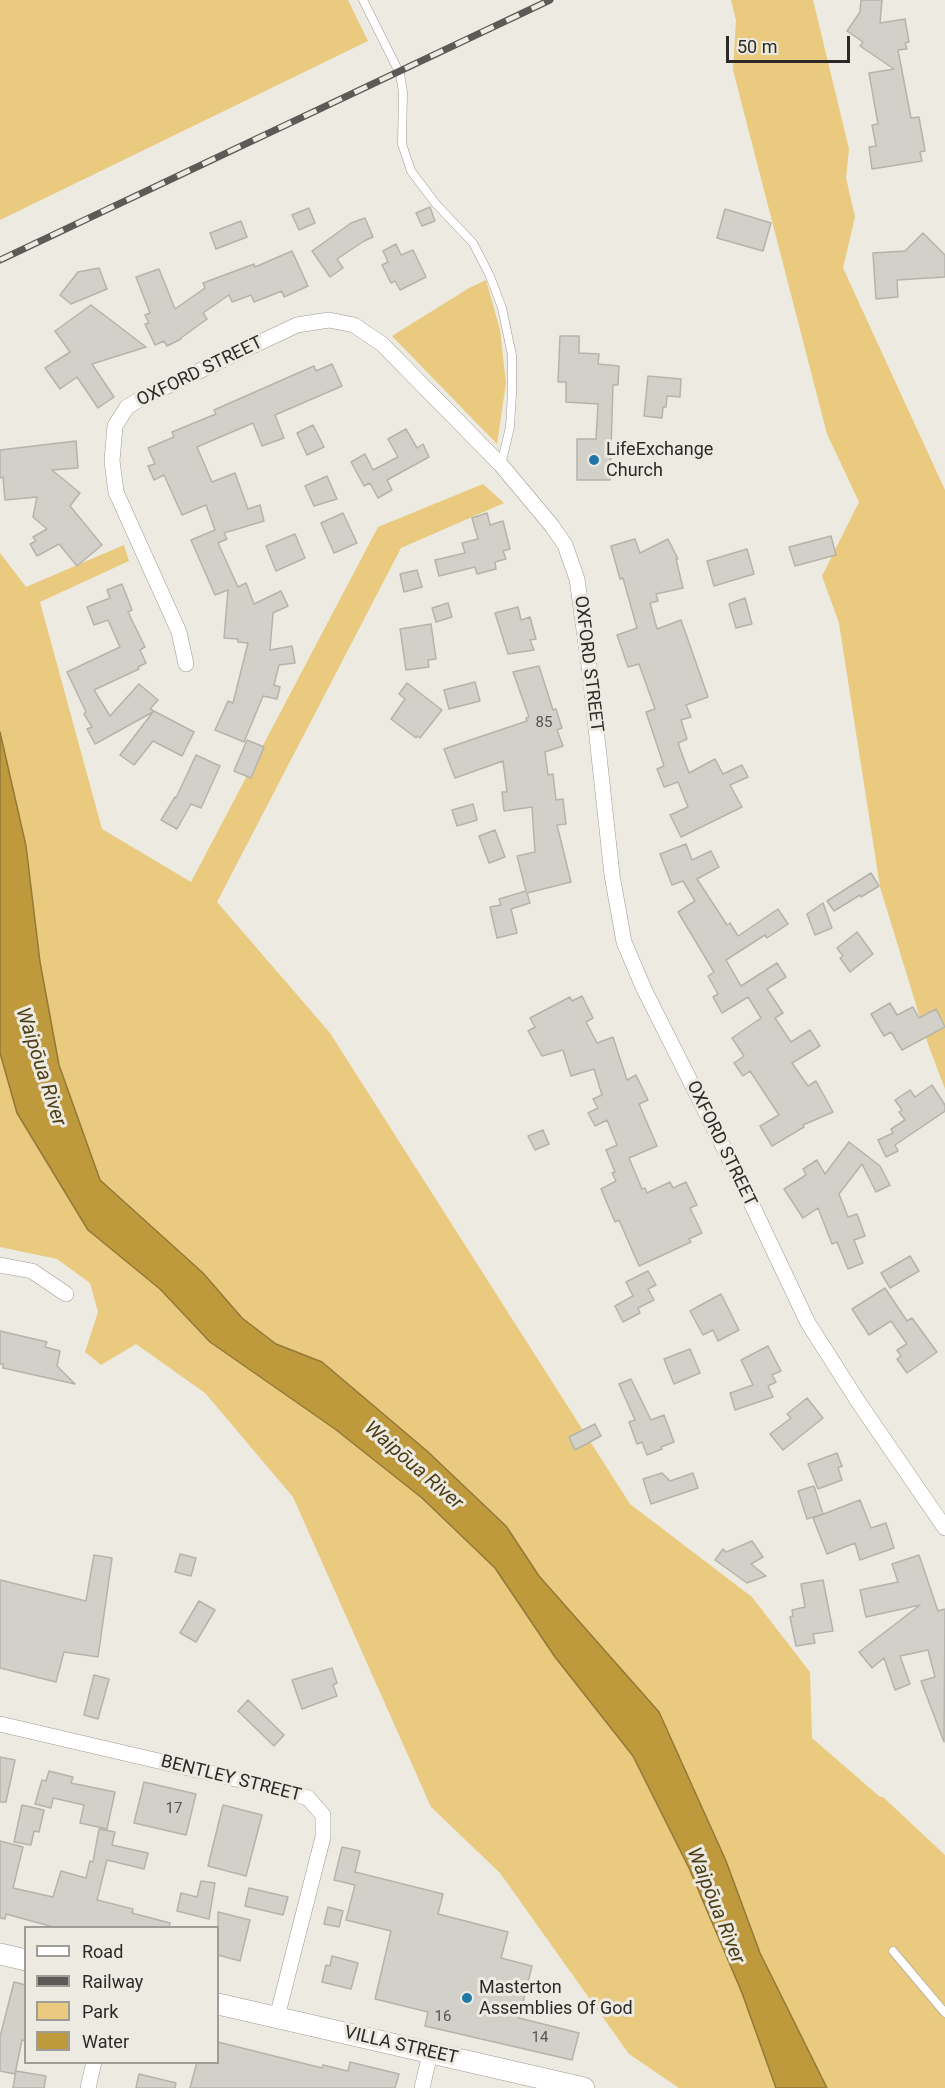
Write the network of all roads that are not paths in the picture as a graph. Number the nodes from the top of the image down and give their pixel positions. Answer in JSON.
{"nodes":[{"id":1,"x":363,"y":0,"type":"edge"},
{"id":2,"x":501,"y":465,"type":"junction"},
{"id":3,"x":186,"y":664,"type":"dead end"},
{"id":4,"x":0,"y":1265,"type":"edge"},
{"id":5,"x":66,"y":1294,"type":"dead end"},
{"id":6,"x":945,"y":1528,"type":"edge"},
{"id":7,"x":0,"y":1724,"type":"edge"},
{"id":8,"x":893,"y":1951,"type":"dead end"},
{"id":9,"x":0,"y":1954,"type":"edge"},
{"id":10,"x":24,"y":1960,"type":"edge"},
{"id":11,"x":219,"y":2004,"type":"edge"},
{"id":12,"x":945,"y":2013,"type":"edge"},
{"id":13,"x":277,"y":2017,"type":"junction"},
{"id":14,"x":430,"y":2054,"type":"junction"},
{"id":15,"x":94,"y":2064,"type":"edge"},
{"id":16,"x":88,"y":2088,"type":"edge"},
{"id":17,"x":422,"y":2088,"type":"edge"},
{"id":18,"x":584,"y":2088,"type":"edge"}],
"edges":[{"from":1,"to":2,"type":"lane"},
{"from":2,"to":3,"type":"street","name":"OXFORD STREET"},
{"from":2,"to":6,"type":"street","name":"OXFORD STREET"},
{"from":4,"to":5,"type":"street"},
{"from":7,"to":13,"type":"street","name":"BENTLEY STREET"},
{"from":8,"to":12,"type":"lane"},
{"from":9,"to":10,"type":"street"},
{"from":11,"to":13,"type":"street","name":"VILLA STREET"},
{"from":13,"to":14,"type":"street","name":"VILLA STREET"},
{"from":14,"to":17,"type":"street"},
{"from":14,"to":18,"type":"street","name":"VILLA STREET"},
{"from":15,"to":16,"type":"street"}]}
